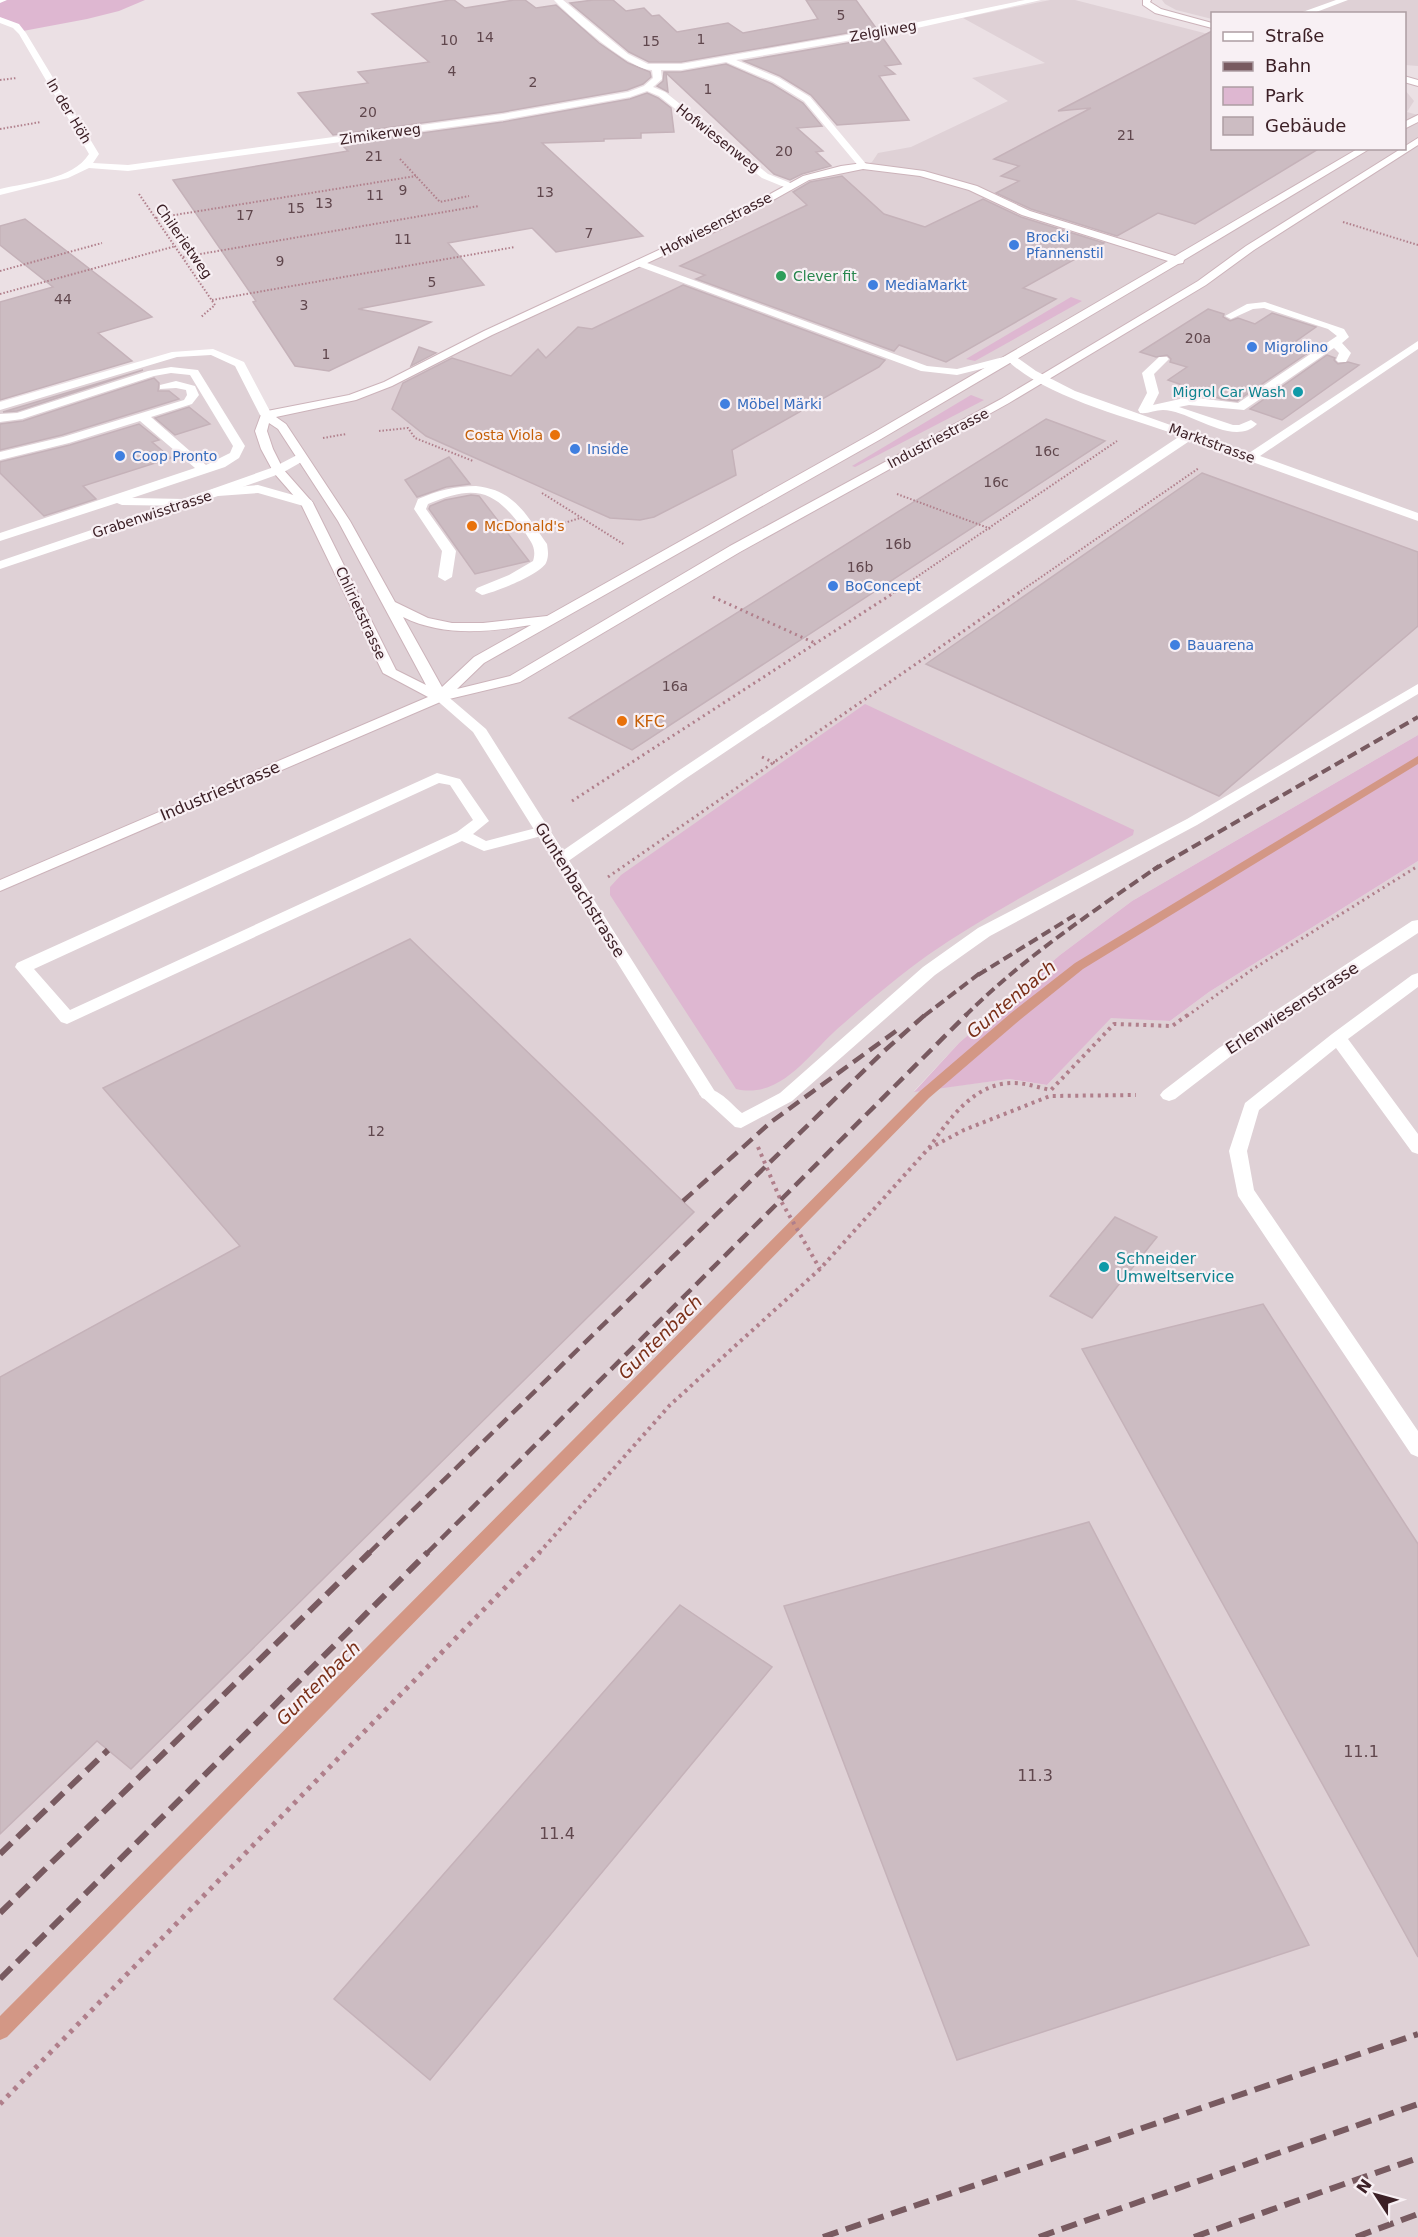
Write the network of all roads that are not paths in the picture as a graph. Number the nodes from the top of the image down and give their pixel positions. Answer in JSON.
{"nodes":[{"id":1,"x":558,"y":0,"type":"edge"},
{"id":2,"x":1037,"y":0,"type":"edge"},
{"id":3,"x":1147,"y":0,"type":"edge"},
{"id":4,"x":1344,"y":0,"type":"edge"},
{"id":5,"x":1307,"y":12,"type":"edge"},
{"id":6,"x":0,"y":20,"type":"edge"},
{"id":7,"x":1211,"y":26,"type":"edge"},
{"id":8,"x":729,"y":60,"type":"junction"},
{"id":9,"x":656,"y":69,"type":"junction"},
{"id":10,"x":647,"y":88,"type":"junction"},
{"id":11,"x":1364,"y":150,"type":"edge"},
{"id":12,"x":1404,"y":150,"type":"edge"},
{"id":13,"x":87,"y":165,"type":"junction"},
{"id":14,"x":863,"y":166,"type":"junction"},
{"id":15,"x":789,"y":186,"type":"junction"},
{"id":16,"x":0,"y":192,"type":"edge"},
{"id":17,"x":1179,"y":261,"type":"junction"},
{"id":18,"x":639,"y":263,"type":"junction"},
{"id":19,"x":1231,"y":316,"type":"dead end"},
{"id":20,"x":1336,"y":343,"type":"junction"},
{"id":21,"x":1418,"y":344,"type":"edge"},
{"id":22,"x":1011,"y":358,"type":"junction"},
{"id":23,"x":1163,"y":359,"type":"dead end"},
{"id":24,"x":1342,"y":360,"type":"dead end"},
{"id":25,"x":1039,"y":380,"type":"junction"},
{"id":26,"x":164,"y":387,"type":"dead end"},
{"id":27,"x":0,"y":406,"type":"edge"},
{"id":28,"x":1157,"y":406,"type":"junction"},
{"id":29,"x":1139,"y":413,"type":"junction"},
{"id":30,"x":266,"y":415,"type":"junction"},
{"id":31,"x":142,"y":416,"type":"junction"},
{"id":32,"x":0,"y":418,"type":"edge"},
{"id":33,"x":1251,"y":424,"type":"dead end"},
{"id":34,"x":1190,"y":435,"type":"junction"},
{"id":35,"x":0,"y":456,"type":"edge"},
{"id":36,"x":301,"y":457,"type":"junction"},
{"id":37,"x":1251,"y":457,"type":"junction"},
{"id":38,"x":204,"y":469,"type":"junction"},
{"id":39,"x":278,"y":470,"type":"junction"},
{"id":40,"x":216,"y":492,"type":"junction"},
{"id":41,"x":108,"y":501,"type":"junction"},
{"id":42,"x":185,"y":503,"type":"junction"},
{"id":43,"x":307,"y":503,"type":"junction"},
{"id":44,"x":1418,"y":517,"type":"edge"},
{"id":45,"x":0,"y":537,"type":"edge"},
{"id":46,"x":0,"y":565,"type":"edge"},
{"id":47,"x":445,"y":577,"type":"dead end"},
{"id":48,"x":482,"y":591,"type":"dead end"},
{"id":49,"x":390,"y":605,"type":"junction"},
{"id":50,"x":562,"y":615,"type":"junction"},
{"id":51,"x":1418,"y":688,"type":"edge"},
{"id":52,"x":440,"y":697,"type":"junction"},
{"id":53,"x":544,"y":831,"type":"junction"},
{"id":54,"x":462,"y":835,"type":"junction"},
{"id":55,"x":561,"y":859,"type":"junction"},
{"id":56,"x":0,"y":886,"type":"edge"},
{"id":57,"x":1418,"y":925,"type":"edge"},
{"id":58,"x":1418,"y":979,"type":"edge"},
{"id":59,"x":1338,"y":1038,"type":"junction"},
{"id":60,"x":1169,"y":1095,"type":"road end"},
{"id":61,"x":1418,"y":1147,"type":"edge"},
{"id":62,"x":1415,"y":1440,"type":"edge"}],
"edges":[{"from":1,"to":9,"type":"street"},
{"from":2,"to":8,"type":"street","name":"Zelgliweg"},
{"from":3,"to":7,"type":"street"},
{"from":4,"to":5,"type":"street"},
{"from":6,"to":13,"type":"street","name":"In der Höh"},
{"from":8,"to":9,"type":"street","name":"Zelgliweg"},
{"from":8,"to":14,"type":"street"},
{"from":9,"to":10,"type":"street"},
{"from":10,"to":13,"type":"street","name":"Zimikerweg"},
{"from":10,"to":15,"type":"street","name":"Hofwiesenweg"},
{"from":11,"to":17,"type":"street","name":"Industriestrasse"},
{"from":12,"to":25,"type":"street","name":"Industriestrasse"},
{"from":13,"to":16,"type":"street","name":"In der Höh"},
{"from":14,"to":15,"type":"street","name":"Hofwiesenstrasse"},
{"from":14,"to":17,"type":"street","name":"Hofwiesenstrasse"},
{"from":15,"to":18,"type":"street","name":"Hofwiesenstrasse"},
{"from":17,"to":22,"type":"street","name":"Industriestrasse"},
{"from":18,"to":22,"type":"street"},
{"from":18,"to":30,"type":"street","name":"Hofwiesenstrasse"},
{"from":19,"to":20,"type":"street"},
{"from":20,"to":24,"type":"street"},
{"from":20,"to":28,"type":"street"},
{"from":21,"to":37,"type":"street"},
{"from":22,"to":25,"type":"street","name":"Marktstrasse"},
{"from":22,"to":50,"type":"street","name":"Industriestrasse"},
{"from":23,"to":29,"type":"street"},
{"from":25,"to":29,"type":"street","name":"Marktstrasse"},
{"from":25,"to":52,"type":"street","name":"Industriestrasse"},
{"from":26,"to":31,"type":"street"},
{"from":27,"to":30,"type":"street","name":"Chlirietstrasse"},
{"from":28,"to":29,"type":"street"},
{"from":28,"to":33,"type":"street"},
{"from":29,"to":34,"type":"street","name":"Marktstrasse"},
{"from":30,"to":36,"type":"street","name":"Chlirietstrasse"},
{"from":30,"to":39,"type":"street","name":"Chlirietstrasse"},
{"from":31,"to":35,"type":"street"},
{"from":31,"to":38,"type":"street"},
{"from":32,"to":38,"type":"street"},
{"from":34,"to":37,"type":"street","name":"Marktstrasse"},
{"from":34,"to":55,"type":"street"},
{"from":36,"to":39,"type":"street"},
{"from":36,"to":49,"type":"street","name":"Chlirietstrasse"},
{"from":37,"to":44,"type":"street","name":"Marktstrasse"},
{"from":38,"to":41,"type":"street"},
{"from":39,"to":40,"type":"street"},
{"from":39,"to":43,"type":"street","name":"Chlirietstrasse"},
{"from":40,"to":42,"type":"street","name":"Grabenwisstrasse"},
{"from":40,"to":43,"type":"street","name":"Grabenwisstrasse"},
{"from":41,"to":42,"type":"street"},
{"from":41,"to":45,"type":"street"},
{"from":42,"to":46,"type":"street","name":"Grabenwisstrasse"},
{"from":43,"to":52,"type":"street","name":"Chlirietstrasse"},
{"from":47,"to":48,"type":"street"},
{"from":49,"to":50,"type":"street","name":"Chlirietstrasse"},
{"from":49,"to":52,"type":"street","name":"Chlirietstrasse"},
{"from":50,"to":52,"type":"street","name":"Industriestrasse"},
{"from":51,"to":55,"type":"street","name":"Guntenbachstrasse"},
{"from":52,"to":53,"type":"street","name":"Guntenbachstrasse"},
{"from":52,"to":56,"type":"street","name":"Industriestrasse"},
{"from":53,"to":54,"type":"street"},
{"from":53,"to":55,"type":"street","name":"Guntenbachstrasse"},
{"from":54,"to":54,"type":"street"},
{"from":57,"to":60,"type":"street","name":"Erlenwiesenstrasse"},
{"from":58,"to":59,"type":"street"},
{"from":59,"to":61,"type":"street"},
{"from":59,"to":62,"type":"street"}]}
